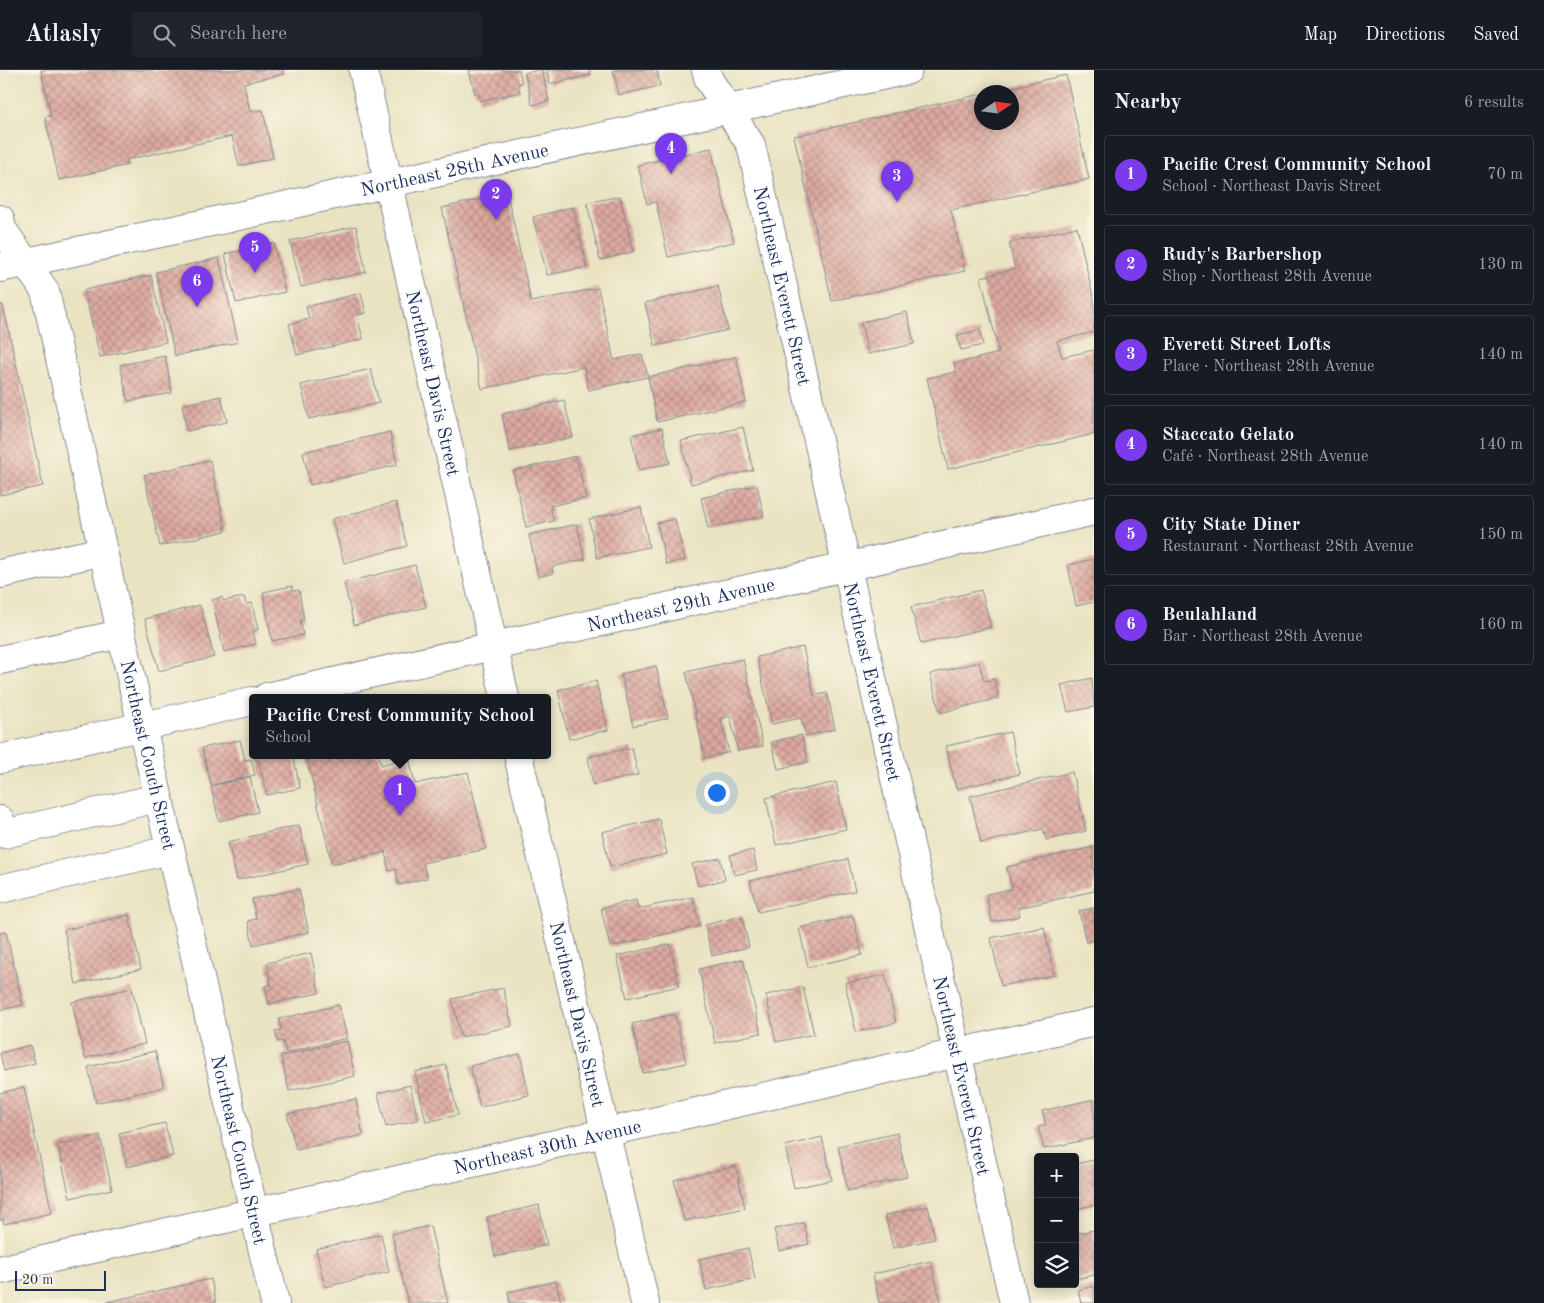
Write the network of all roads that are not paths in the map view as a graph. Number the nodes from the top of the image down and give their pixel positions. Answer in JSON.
{"nodes":[{"id":1,"x":363,"y":70,"type":"edge"},
{"id":2,"x":706,"y":70,"type":"edge"},
{"id":3,"x":908,"y":70,"type":"edge"},
{"id":4,"x":728,"y":109,"type":"junction"},
{"id":5,"x":388,"y":183,"type":"junction"},
{"id":6,"x":0,"y":219,"type":"edge"},
{"id":7,"x":13,"y":265,"type":"edge"},
{"id":8,"x":1094,"y":511,"type":"edge"},
{"id":9,"x":103,"y":551,"type":"junction"},
{"id":10,"x":845,"y":567,"type":"junction"},
{"id":11,"x":0,"y":574,"type":"edge"},
{"id":12,"x":121,"y":634,"type":"junction"},
{"id":13,"x":492,"y":645,"type":"junction"},
{"id":14,"x":0,"y":660,"type":"edge"},
{"id":15,"x":280,"y":694,"type":"edge"},
{"id":16,"x":504,"y":694,"type":"edge"},
{"id":17,"x":249,"y":702,"type":"edge"},
{"id":18,"x":142,"y":726,"type":"junction"},
{"id":19,"x":0,"y":759,"type":"edge"},
{"id":20,"x":519,"y":759,"type":"edge"},
{"id":21,"x":158,"y":798,"type":"junction"},
{"id":22,"x":0,"y":820,"type":"edge"},
{"id":23,"x":170,"y":850,"type":"junction"},
{"id":24,"x":0,"y":889,"type":"edge"},
{"id":25,"x":1094,"y":1022,"type":"edge"},
{"id":26,"x":957,"y":1053,"type":"junction"},
{"id":27,"x":606,"y":1133,"type":"junction"},
{"id":28,"x":254,"y":1212,"type":"junction"},
{"id":29,"x":0,"y":1270,"type":"edge"},
{"id":30,"x":275,"y":1303,"type":"edge"},
{"id":31,"x":645,"y":1303,"type":"edge"},
{"id":32,"x":1014,"y":1303,"type":"edge"}],
"edges":[{"from":1,"to":5,"type":"street","name":"Northeast Davis Street"},
{"from":2,"to":4,"type":"street","name":"Northeast Everett Street"},
{"from":3,"to":4,"type":"street","name":"Northeast 28th Avenue"},
{"from":4,"to":5,"type":"street","name":"Northeast 28th Avenue"},
{"from":4,"to":10,"type":"street","name":"Northeast Everett Street"},
{"from":5,"to":7,"type":"street","name":"Northeast 28th Avenue"},
{"from":5,"to":13,"type":"street","name":"Northeast Davis Street"},
{"from":6,"to":7,"type":"street","name":"Northeast Couch Street"},
{"from":7,"to":9,"type":"street","name":"Northeast Couch Street"},
{"from":8,"to":10,"type":"street","name":"Northeast 29th Avenue"},
{"from":9,"to":11,"type":"street"},
{"from":9,"to":12,"type":"street","name":"Northeast Couch Street"},
{"from":10,"to":13,"type":"street","name":"Northeast 29th Avenue"},
{"from":10,"to":26,"type":"street","name":"Northeast Everett Street"},
{"from":12,"to":14,"type":"street"},
{"from":12,"to":18,"type":"street","name":"Northeast Couch Street"},
{"from":13,"to":15,"type":"street","name":"Northeast 29th Avenue"},
{"from":13,"to":16,"type":"street","name":"Northeast Davis Street"},
{"from":17,"to":18,"type":"street"},
{"from":18,"to":19,"type":"street"},
{"from":18,"to":21,"type":"street","name":"Northeast Couch Street"},
{"from":20,"to":27,"type":"street","name":"Northeast Davis Street"},
{"from":21,"to":22,"type":"street"},
{"from":21,"to":23,"type":"street","name":"Northeast Couch Street"},
{"from":23,"to":24,"type":"street"},
{"from":23,"to":28,"type":"street","name":"Northeast Couch Street"},
{"from":25,"to":26,"type":"street","name":"Northeast 30th Avenue"},
{"from":26,"to":27,"type":"street","name":"Northeast 30th Avenue"},
{"from":26,"to":32,"type":"street","name":"Northeast Everett Street"},
{"from":27,"to":28,"type":"street","name":"Northeast 30th Avenue"},
{"from":27,"to":31,"type":"street","name":"Northeast Davis Street"},
{"from":28,"to":29,"type":"street","name":"Northeast 30th Avenue"},
{"from":28,"to":30,"type":"street","name":"Northeast Couch Street"}]}
